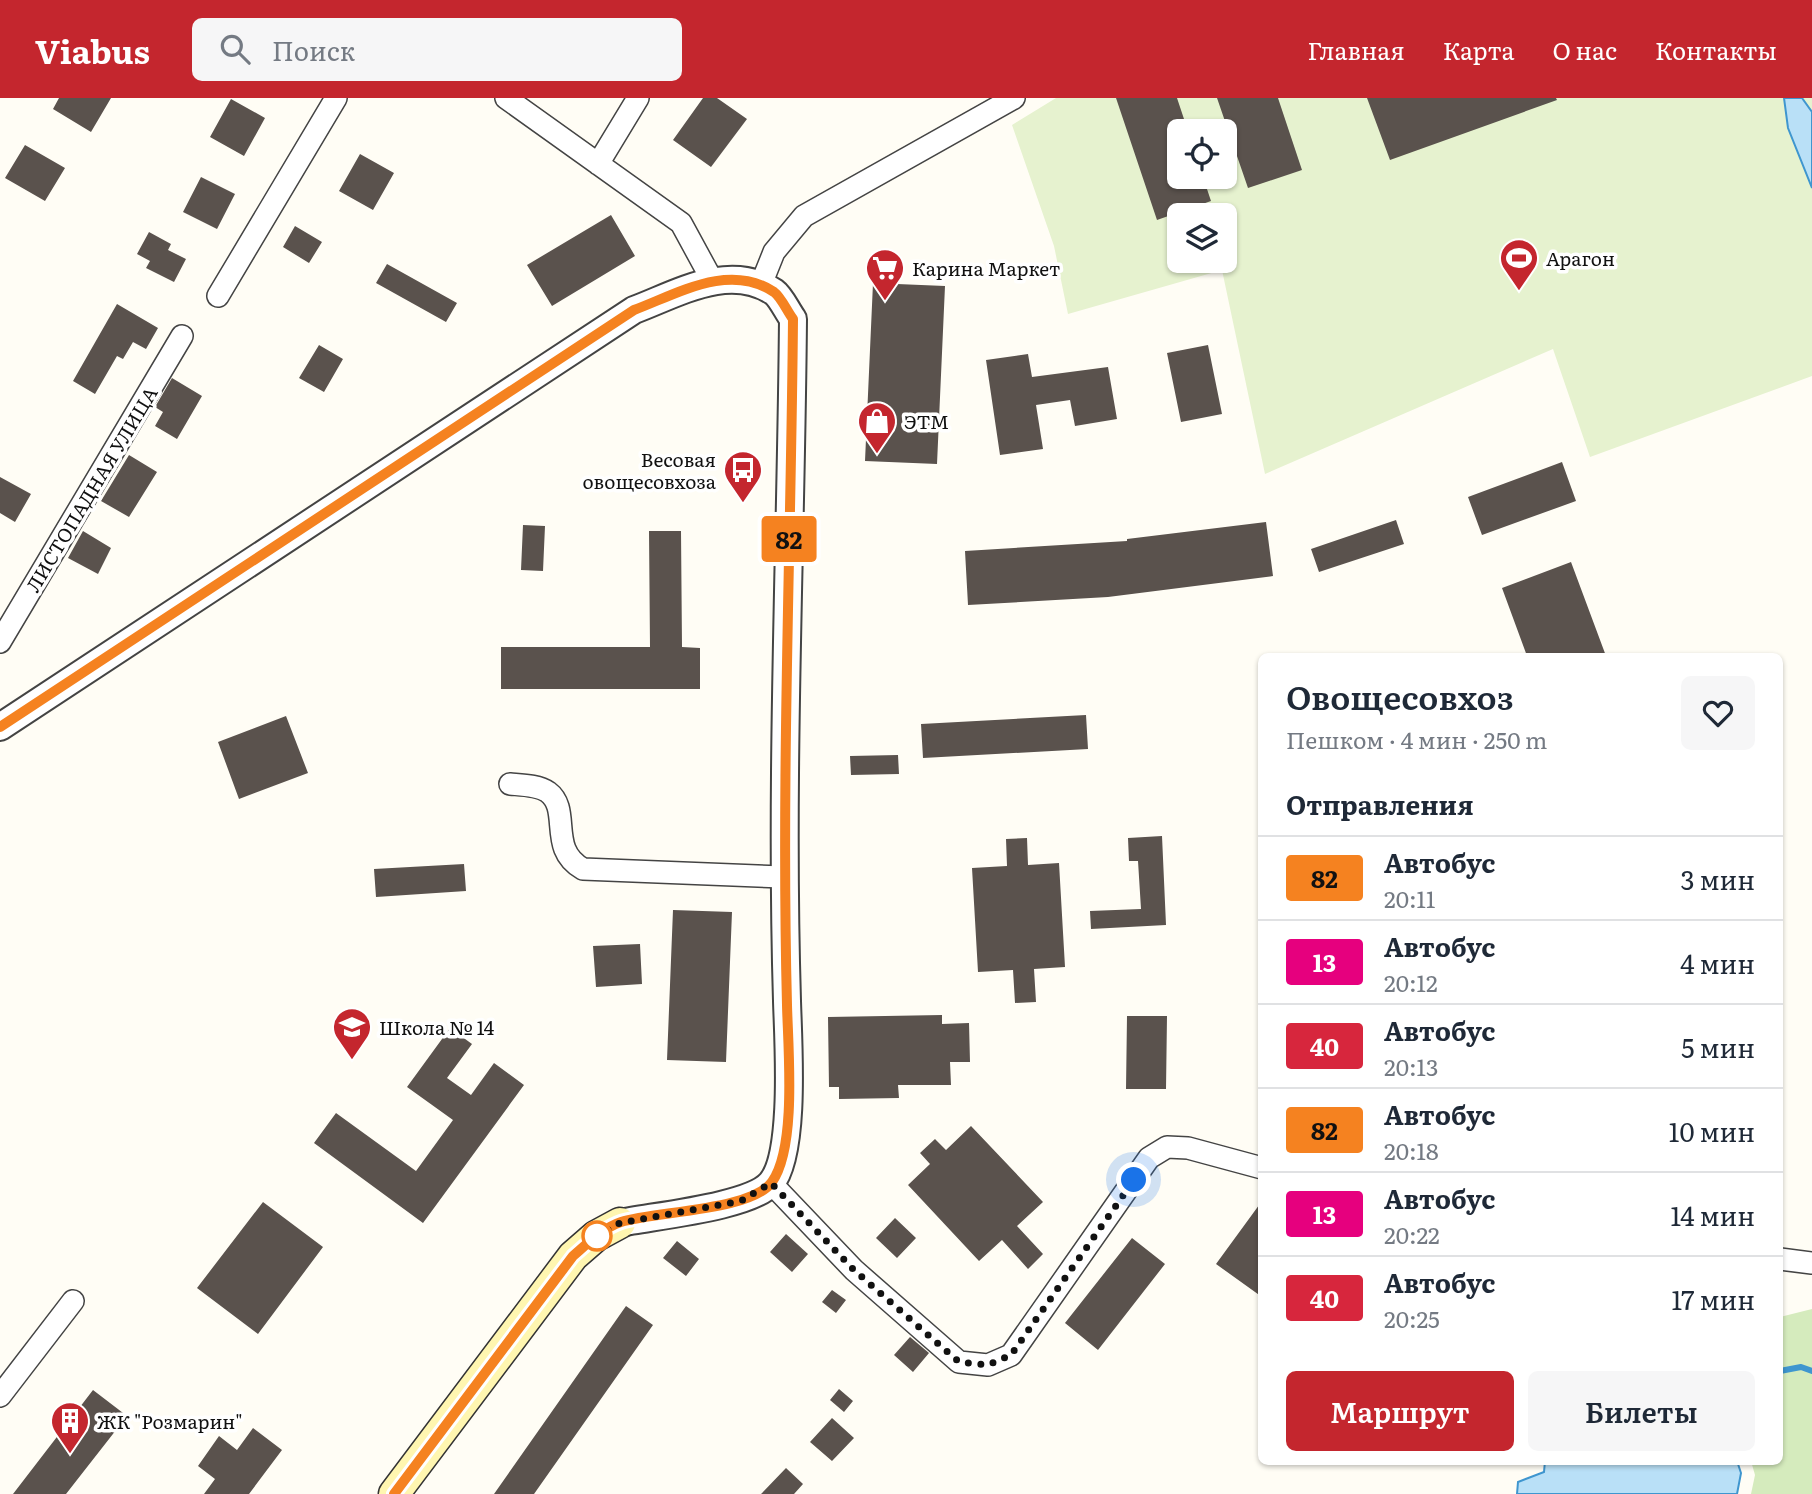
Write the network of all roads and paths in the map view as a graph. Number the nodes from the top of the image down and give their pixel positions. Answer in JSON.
{"nodes":[{"id":1,"x":335,"y":98,"type":"edge"},
{"id":2,"x":506,"y":98,"type":"edge"},
{"id":3,"x":638,"y":98,"type":"edge"},
{"id":4,"x":1014,"y":98,"type":"edge"},
{"id":5,"x":598,"y":164,"type":"junction"},
{"id":6,"x":712,"y":280,"type":"junction"},
{"id":7,"x":760,"y":287,"type":"junction"},
{"id":8,"x":218,"y":296,"type":"dead end"},
{"id":9,"x":182,"y":336,"type":"dead end"},
{"id":10,"x":0,"y":642,"type":"edge"},
{"id":11,"x":1,"y":725,"type":"edge"},
{"id":12,"x":510,"y":784,"type":"dead end"},
{"id":13,"x":783,"y":877,"type":"junction"},
{"id":14,"x":1258,"y":1167,"type":"edge"},
{"id":15,"x":771,"y":1183,"type":"junction"},
{"id":16,"x":620,"y":1223,"type":"joint"},
{"id":17,"x":1783,"y":1259,"type":"edge"},
{"id":18,"x":1812,"y":1263,"type":"edge"},
{"id":19,"x":73,"y":1301,"type":"dead end"},
{"id":20,"x":0,"y":1396,"type":"edge"},
{"id":21,"x":394,"y":1494,"type":"edge"}],
"edges":[{"from":1,"to":8,"type":"street"},
{"from":2,"to":5,"type":"street"},
{"from":3,"to":5,"type":"street"},
{"from":4,"to":7,"type":"street"},
{"from":5,"to":6,"type":"street"},
{"from":6,"to":7,"type":"street"},
{"from":6,"to":11,"type":"street"},
{"from":7,"to":13,"type":"street"},
{"from":9,"to":10,"type":"street","name":"ЛИСТОПАДНАЯ УЛИЦА"},
{"from":12,"to":13,"type":"street"},
{"from":13,"to":15,"type":"street"},
{"from":14,"to":15,"type":"street"},
{"from":15,"to":16,"type":"street"},
{"from":16,"to":21,"type":"main road"},
{"from":17,"to":18,"type":"street"},
{"from":19,"to":20,"type":"street"}]}
